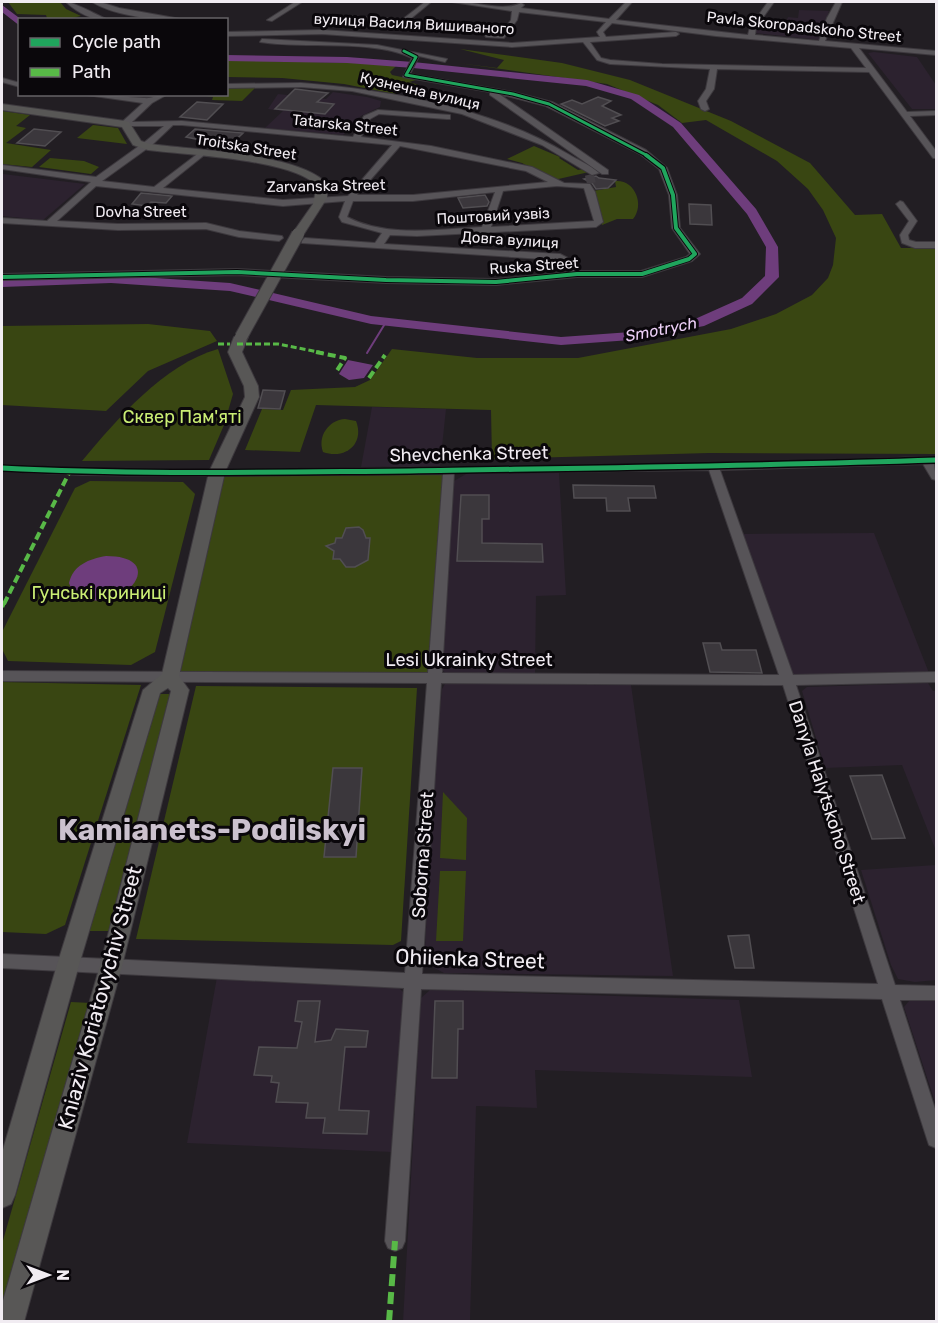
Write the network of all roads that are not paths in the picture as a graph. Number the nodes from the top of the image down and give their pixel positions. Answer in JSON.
{"nodes":[{"id":1,"x":69,"y":2,"type":"edge"},
{"id":2,"x":95,"y":2,"type":"edge"},
{"id":3,"x":299,"y":2,"type":"edge"},
{"id":4,"x":428,"y":2,"type":"edge"},
{"id":5,"x":454,"y":2,"type":"edge"},
{"id":6,"x":525,"y":2,"type":"edge"},
{"id":7,"x":629,"y":2,"type":"edge"},
{"id":8,"x":771,"y":2,"type":"edge"},
{"id":9,"x":839,"y":2,"type":"edge"},
{"id":10,"x":516,"y":9,"type":"junction"},
{"id":11,"x":100,"y":18,"type":"edge"},
{"id":12,"x":170,"y":18,"type":"edge"},
{"id":13,"x":342,"y":18,"type":"dead end"},
{"id":14,"x":270,"y":20,"type":"dead end"},
{"id":15,"x":614,"y":20,"type":"junction"},
{"id":16,"x":404,"y":21,"type":"junction"},
{"id":17,"x":228,"y":29,"type":"edge"},
{"id":18,"x":273,"y":32,"type":"junction"},
{"id":19,"x":708,"y":32,"type":"junction"},
{"id":20,"x":228,"y":34,"type":"edge"},
{"id":21,"x":502,"y":37,"type":"junction"},
{"id":22,"x":751,"y":38,"type":"junction"},
{"id":23,"x":604,"y":39,"type":"junction"},
{"id":24,"x":228,"y":40,"type":"edge"},
{"id":25,"x":585,"y":40,"type":"junction"},
{"id":26,"x":517,"y":44,"type":"junction"},
{"id":27,"x":821,"y":44,"type":"junction"},
{"id":28,"x":854,"y":47,"type":"junction"},
{"id":29,"x":404,"y":51,"type":"junction"},
{"id":30,"x":936,"y":53,"type":"edge"},
{"id":31,"x":444,"y":60,"type":"dead end"},
{"id":32,"x":714,"y":66,"type":"junction"},
{"id":33,"x":872,"y":70,"type":"junction"},
{"id":34,"x":2,"y":80,"type":"edge"},
{"id":35,"x":18,"y":85,"type":"edge"},
{"id":36,"x":228,"y":86,"type":"edge"},
{"id":37,"x":486,"y":89,"type":"junction"},
{"id":38,"x":102,"y":96,"type":"edge"},
{"id":39,"x":160,"y":96,"type":"edge"},
{"id":40,"x":149,"y":101,"type":"junction"},
{"id":41,"x":2,"y":107,"type":"edge"},
{"id":42,"x":705,"y":109,"type":"dead end"},
{"id":43,"x":936,"y":113,"type":"edge"},
{"id":44,"x":905,"y":114,"type":"junction"},
{"id":45,"x":476,"y":117,"type":"junction"},
{"id":46,"x":124,"y":124,"type":"junction"},
{"id":47,"x":170,"y":124,"type":"junction"},
{"id":48,"x":356,"y":139,"type":"junction"},
{"id":49,"x":399,"y":143,"type":"junction"},
{"id":50,"x":144,"y":146,"type":"junction"},
{"id":51,"x":200,"y":154,"type":"junction"},
{"id":52,"x":936,"y":156,"type":"edge"},
{"id":53,"x":2,"y":167,"type":"edge"},
{"id":54,"x":600,"y":174,"type":"junction"},
{"id":55,"x":586,"y":180,"type":"tunnel mouth"},
{"id":56,"x":96,"y":181,"type":"junction"},
{"id":57,"x":558,"y":183,"type":"junction"},
{"id":58,"x":157,"y":188,"type":"junction"},
{"id":59,"x":500,"y":189,"type":"junction"},
{"id":60,"x":350,"y":198,"type":"junction"},
{"id":61,"x":321,"y":199,"type":"junction"},
{"id":62,"x":900,"y":204,"type":"dead end"},
{"id":63,"x":2,"y":221,"type":"edge"},
{"id":64,"x":49,"y":224,"type":"junction"},
{"id":65,"x":486,"y":229,"type":"junction"},
{"id":66,"x":387,"y":232,"type":"junction"},
{"id":67,"x":302,"y":237,"type":"junction"},
{"id":68,"x":279,"y":238,"type":"dead end"},
{"id":69,"x":936,"y":245,"type":"edge"},
{"id":70,"x":378,"y":246,"type":"junction"},
{"id":71,"x":577,"y":274,"type":"junction"},
{"id":72,"x":2,"y":277,"type":"edge"},
{"id":73,"x":932,"y":460,"type":"edge"},
{"id":74,"x":713,"y":467,"type":"junction"},
{"id":75,"x":2,"y":468,"type":"edge"},
{"id":76,"x":449,"y":469,"type":"junction"},
{"id":77,"x":217,"y":472,"type":"junction"},
{"id":78,"x":936,"y":477,"type":"edge"},
{"id":79,"x":2,"y":676,"type":"edge"},
{"id":80,"x":936,"y":676,"type":"edge"},
{"id":81,"x":170,"y":677,"type":"junction"},
{"id":82,"x":434,"y":678,"type":"junction"},
{"id":83,"x":788,"y":680,"type":"junction"},
{"id":84,"x":2,"y":962,"type":"edge"},
{"id":85,"x":68,"y":965,"type":"junction"},
{"id":86,"x":111,"y":966,"type":"junction"},
{"id":87,"x":413,"y":979,"type":"junction"},
{"id":88,"x":936,"y":993,"type":"edge"},
{"id":89,"x":888,"y":994,"type":"junction"},
{"id":90,"x":936,"y":1138,"type":"edge"},
{"id":91,"x":2,"y":1195,"type":"edge"},
{"id":92,"x":395,"y":1241,"type":"dead end"},
{"id":93,"x":10,"y":1322,"type":"edge"}],
"edges":[{"from":1,"to":11,"type":"street"},
{"from":2,"to":12,"type":"street"},
{"from":3,"to":14,"type":"street"},
{"from":4,"to":16,"type":"street"},
{"from":5,"to":10,"type":"street","name":"Pavla Skoropadskoho Street"},
{"from":6,"to":10,"type":"street"},
{"from":7,"to":15,"type":"street"},
{"from":8,"to":22,"type":"street"},
{"from":9,"to":27,"type":"street"},
{"from":10,"to":15,"type":"street","name":"Pavla Skoropadskoho Street"},
{"from":10,"to":21,"type":"street"},
{"from":13,"to":16,"type":"street"},
{"from":15,"to":19,"type":"street","name":"Pavla Skoropadskoho Street"},
{"from":15,"to":23,"type":"street"},
{"from":16,"to":21,"type":"street"},
{"from":17,"to":18,"type":"street"},
{"from":18,"to":20,"type":"street","name":"вулиця Василя Вишиваного"},
{"from":18,"to":26,"type":"street","name":"вулиця Василя Вишиваного"},
{"from":19,"to":22,"type":"street","name":"Pavla Skoropadskoho Street"},
{"from":19,"to":23,"type":"street","name":"вулиця Василя Вишиваного"},
{"from":21,"to":26,"type":"street"},
{"from":22,"to":27,"type":"street","name":"Pavla Skoropadskoho Street"},
{"from":23,"to":25,"type":"street","name":"вулиця Василя Вишиваного"},
{"from":24,"to":29,"type":"street"},
{"from":25,"to":26,"type":"street","name":"вулиця Василя Вишиваного"},
{"from":25,"to":32,"type":"street"},
{"from":27,"to":28,"type":"street","name":"Pavla Skoropadskoho Street"},
{"from":28,"to":30,"type":"street","name":"Pavla Skoropadskoho Street"},
{"from":28,"to":33,"type":"street"},
{"from":29,"to":31,"type":"street"},
{"from":29,"to":37,"type":"street","name":"Ruska Street"},
{"from":32,"to":33,"type":"street"},
{"from":32,"to":42,"type":"street"},
{"from":33,"to":44,"type":"street"},
{"from":34,"to":35,"type":"street"},
{"from":36,"to":45,"type":"street","name":"Кузнечна вулиця"},
{"from":37,"to":54,"type":"street"},
{"from":37,"to":71,"type":"street","name":"Ruska Street"},
{"from":38,"to":40,"type":"street"},
{"from":39,"to":40,"type":"street"},
{"from":40,"to":46,"type":"street"},
{"from":41,"to":46,"type":"main road"},
{"from":43,"to":44,"type":"street"},
{"from":44,"to":52,"type":"street"},
{"from":45,"to":48,"type":"street"},
{"from":45,"to":54,"type":"street","name":"Кузнечна вулиця"},
{"from":46,"to":47,"type":"street","name":"Tatarska Street"},
{"from":46,"to":50,"type":"main road"},
{"from":47,"to":48,"type":"street","name":"Tatarska Street"},
{"from":47,"to":50,"type":"street"},
{"from":48,"to":49,"type":"street","name":"Tatarska Street"},
{"from":49,"to":57,"type":"street","name":"Tatarska Street"},
{"from":49,"to":60,"type":"street"},
{"from":50,"to":51,"type":"main road","name":"Troitska Street"},
{"from":50,"to":56,"type":"street"},
{"from":51,"to":58,"type":"street"},
{"from":51,"to":61,"type":"main road","name":"Troitska Street"},
{"from":53,"to":56,"type":"street","name":"Zarvanska Street"},
{"from":54,"to":57,"type":"street"},
{"from":55,"to":57,"type":"street"},
{"from":56,"to":58,"type":"street","name":"Zarvanska Street"},
{"from":56,"to":64,"type":"street"},
{"from":57,"to":59,"type":"street","name":"Zarvanska Street"},
{"from":57,"to":65,"type":"street","name":"Поштовий узвіз"},
{"from":58,"to":61,"type":"street","name":"Zarvanska Street"},
{"from":59,"to":60,"type":"street","name":"Zarvanska Street"},
{"from":59,"to":65,"type":"street"},
{"from":60,"to":61,"type":"street","name":"Zarvanska Street"},
{"from":60,"to":66,"type":"street","name":"Поштовий узвіз"},
{"from":61,"to":67,"type":"main road"},
{"from":62,"to":69,"type":"street"},
{"from":63,"to":64,"type":"street","name":"Dovha Street"},
{"from":64,"to":68,"type":"street","name":"Dovha Street"},
{"from":65,"to":66,"type":"street","name":"Поштовий узвіз"},
{"from":66,"to":70,"type":"street"},
{"from":67,"to":70,"type":"street"},
{"from":67,"to":77,"type":"main road","name":"Kniaziv Koriatovychiv Street","bridge":true},
{"from":70,"to":71,"type":"street","name":"Довга вулиця"},
{"from":71,"to":72,"type":"street","name":"Ruska Street"},
{"from":73,"to":74,"type":"street","name":"Shevchenka Street"},
{"from":73,"to":78,"type":"street"},
{"from":74,"to":76,"type":"street","name":"Shevchenka Street"},
{"from":74,"to":83,"type":"street","name":"Danyla Halytskoho Street"},
{"from":75,"to":77,"type":"street","name":"Shevchenka Street"},
{"from":76,"to":77,"type":"street","name":"Shevchenka Street"},
{"from":76,"to":82,"type":"street","name":"Soborna Street"},
{"from":77,"to":81,"type":"main road","name":"Kniaziv Koriatovychiv Street"},
{"from":79,"to":81,"type":"street","name":"Lesi Ukrainky Street"},
{"from":80,"to":83,"type":"street","name":"Lesi Ukrainky Street"},
{"from":81,"to":82,"type":"street","name":"Lesi Ukrainky Street"},
{"from":81,"to":85,"type":"main road","name":"Kniaziv Koriatovychiv Street"},
{"from":81,"to":86,"type":"main road","name":"Kniaziv Koriatovychiv Street"},
{"from":82,"to":83,"type":"street","name":"Lesi Ukrainky Street"},
{"from":82,"to":87,"type":"street","name":"Soborna Street"},
{"from":83,"to":89,"type":"street","name":"Danyla Halytskoho Street"},
{"from":84,"to":85,"type":"street","name":"Ohiienka Street"},
{"from":85,"to":86,"type":"street","name":"Ohiienka Street"},
{"from":85,"to":91,"type":"main road","name":"Kniaziv Koriatovychiv Street"},
{"from":86,"to":87,"type":"street","name":"Ohiienka Street"},
{"from":86,"to":93,"type":"main road","name":"Kniaziv Koriatovychiv Street"},
{"from":87,"to":89,"type":"street","name":"Ohiienka Street"},
{"from":87,"to":92,"type":"street","name":"Soborna Street"},
{"from":88,"to":89,"type":"street","name":"Ohiienka Street"},
{"from":89,"to":90,"type":"street","name":"Danyla Halytskoho Street"}]}
